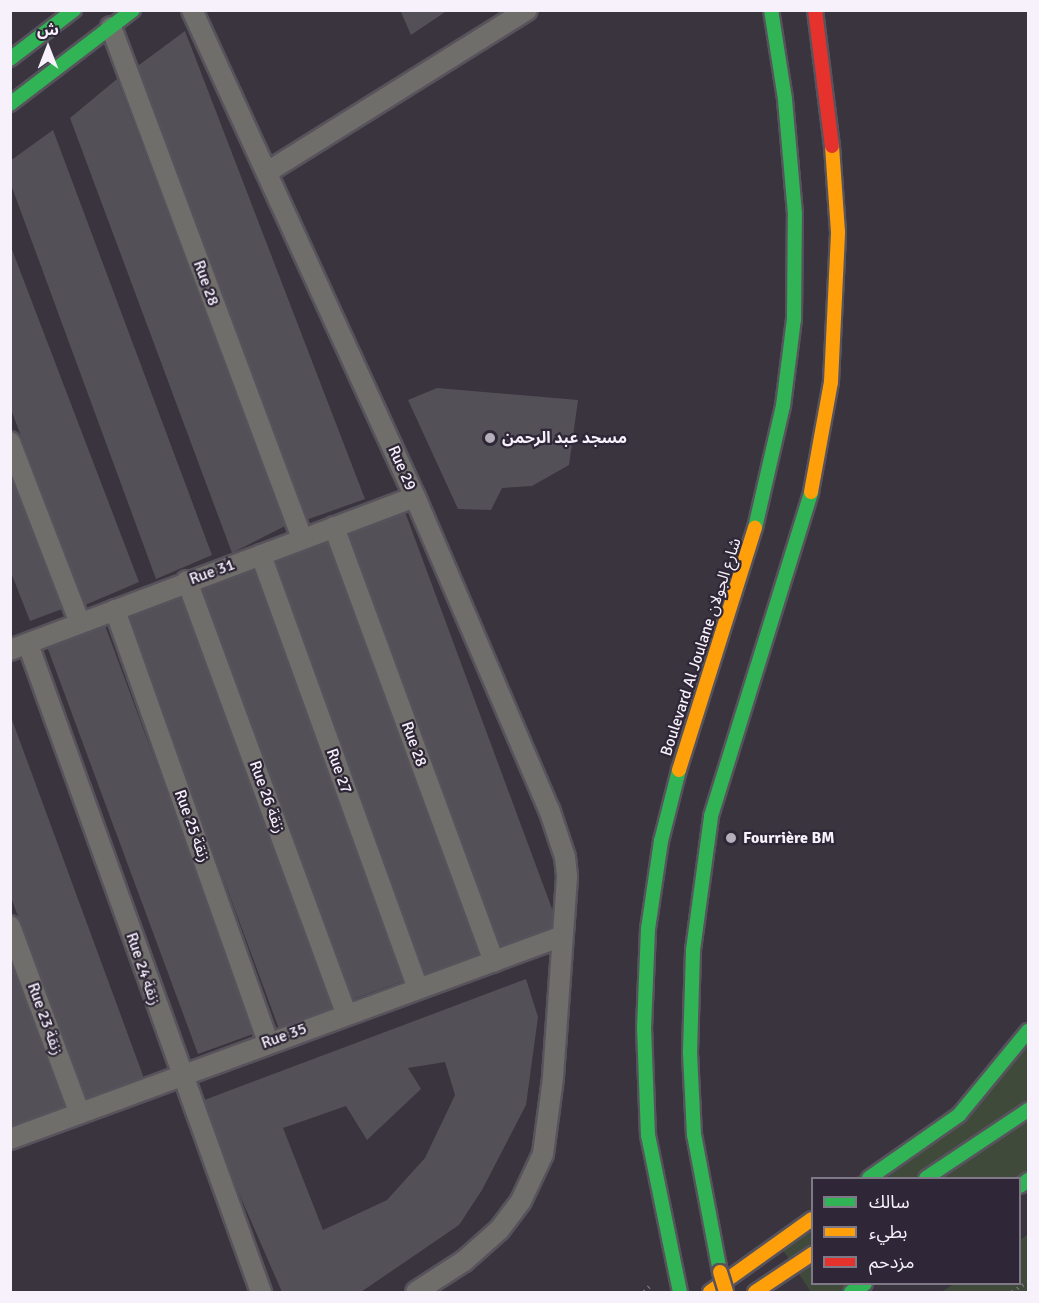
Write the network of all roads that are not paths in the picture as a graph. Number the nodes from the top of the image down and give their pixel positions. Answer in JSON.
{"nodes":[{"id":1,"x":74,"y":10,"type":"edge"},
{"id":2,"x":133,"y":10,"type":"edge"},
{"id":3,"x":192,"y":10,"type":"edge"},
{"id":4,"x":527,"y":10,"type":"edge"},
{"id":5,"x":771,"y":10,"type":"edge"},
{"id":6,"x":815,"y":10,"type":"edge"},
{"id":7,"x":111,"y":27,"type":"junction"},
{"id":8,"x":10,"y":59,"type":"edge"},
{"id":9,"x":10,"y":104,"type":"edge"},
{"id":10,"x":269,"y":171,"type":"junction"},
{"id":11,"x":794,"y":408,"type":"junction"},
{"id":12,"x":827,"y":414,"type":"junction"},
{"id":13,"x":10,"y":441,"type":"edge"},
{"id":14,"x":415,"y":497,"type":"junction"},
{"id":15,"x":334,"y":527,"type":"junction"},
{"id":16,"x":302,"y":538,"type":"junction"},
{"id":17,"x":261,"y":555,"type":"junction"},
{"id":18,"x":187,"y":581,"type":"junction"},
{"id":19,"x":115,"y":610,"type":"junction"},
{"id":20,"x":80,"y":623,"type":"junction"},
{"id":21,"x":19,"y":647,"type":"edge"},
{"id":22,"x":10,"y":926,"type":"edge"},
{"id":23,"x":560,"y":937,"type":"junction"},
{"id":24,"x":494,"y":961,"type":"junction"},
{"id":25,"x":417,"y":988,"type":"junction"},
{"id":26,"x":346,"y":1013,"type":"junction"},
{"id":27,"x":1029,"y":1031,"type":"edge"},
{"id":28,"x":268,"y":1041,"type":"junction"},
{"id":29,"x":181,"y":1076,"type":"junction"},
{"id":30,"x":1029,"y":1110,"type":"edge"},
{"id":31,"x":80,"y":1112,"type":"junction"},
{"id":32,"x":10,"y":1139,"type":"edge"},
{"id":33,"x":872,"y":1177,"type":"edge"},
{"id":34,"x":929,"y":1177,"type":"edge"},
{"id":35,"x":811,"y":1220,"type":"edge"},
{"id":36,"x":811,"y":1255,"type":"edge"},
{"id":37,"x":679,"y":1291,"type":"edge"},
{"id":38,"x":261,"y":1293,"type":"edge"},
{"id":39,"x":416,"y":1293,"type":"edge"},
{"id":40,"x":710,"y":1293,"type":"edge"},
{"id":41,"x":726,"y":1293,"type":"edge"},
{"id":42,"x":755,"y":1293,"type":"edge"}],
"edges":[{"from":1,"to":8,"type":"main road"},
{"from":2,"to":7,"type":"main road"},
{"from":3,"to":10,"type":"street","name":"Rue 29"},
{"from":4,"to":10,"type":"street"},
{"from":5,"to":11,"type":"main road","name":"Boulevard Al Joulane شارع الجولان"},
{"from":6,"to":12,"type":"main road"},
{"from":7,"to":9,"type":"main road"},
{"from":7,"to":16,"type":"street","name":"Rue 28"},
{"from":10,"to":14,"type":"street","name":"Rue 29"},
{"from":11,"to":12,"type":"main road"},
{"from":11,"to":37,"type":"main road","name":"Boulevard Al Joulane شارع الجولان"},
{"from":12,"to":41,"type":"main road","bridge":true},
{"from":13,"to":20,"type":"street"},
{"from":14,"to":15,"type":"street","name":"Rue 31"},
{"from":14,"to":23,"type":"street","name":"Rue 29"},
{"from":15,"to":16,"type":"street","name":"Rue 31"},
{"from":15,"to":24,"type":"street","name":"Rue 28"},
{"from":16,"to":17,"type":"street","name":"Rue 31"},
{"from":17,"to":18,"type":"street","name":"Rue 31"},
{"from":17,"to":25,"type":"street","name":"Rue 27"},
{"from":18,"to":19,"type":"street","name":"Rue 31"},
{"from":18,"to":26,"type":"street","name":"Rue 26 زنقة"},
{"from":19,"to":20,"type":"street","name":"Rue 31"},
{"from":19,"to":28,"type":"street","name":"Rue 25 زنقة"},
{"from":20,"to":21,"type":"street","name":"Rue 31"},
{"from":21,"to":29,"type":"street","name":"Rue 24 زنقة"},
{"from":22,"to":31,"type":"street","name":"Rue 23 زنقة"},
{"from":23,"to":24,"type":"street","name":"Rue 35"},
{"from":23,"to":39,"type":"street","name":"Rue 29"},
{"from":24,"to":25,"type":"street","name":"Rue 35"},
{"from":25,"to":26,"type":"street","name":"Rue 35"},
{"from":26,"to":28,"type":"street","name":"Rue 35"},
{"from":27,"to":33,"type":"main road"},
{"from":28,"to":29,"type":"street","name":"Rue 35"},
{"from":29,"to":31,"type":"street","name":"Rue 35"},
{"from":29,"to":38,"type":"street","name":"Rue 24 زنقة"},
{"from":30,"to":34,"type":"main road"},
{"from":31,"to":32,"type":"street","name":"Rue 35"},
{"from":35,"to":40,"type":"main road"},
{"from":36,"to":42,"type":"main road"}]}
